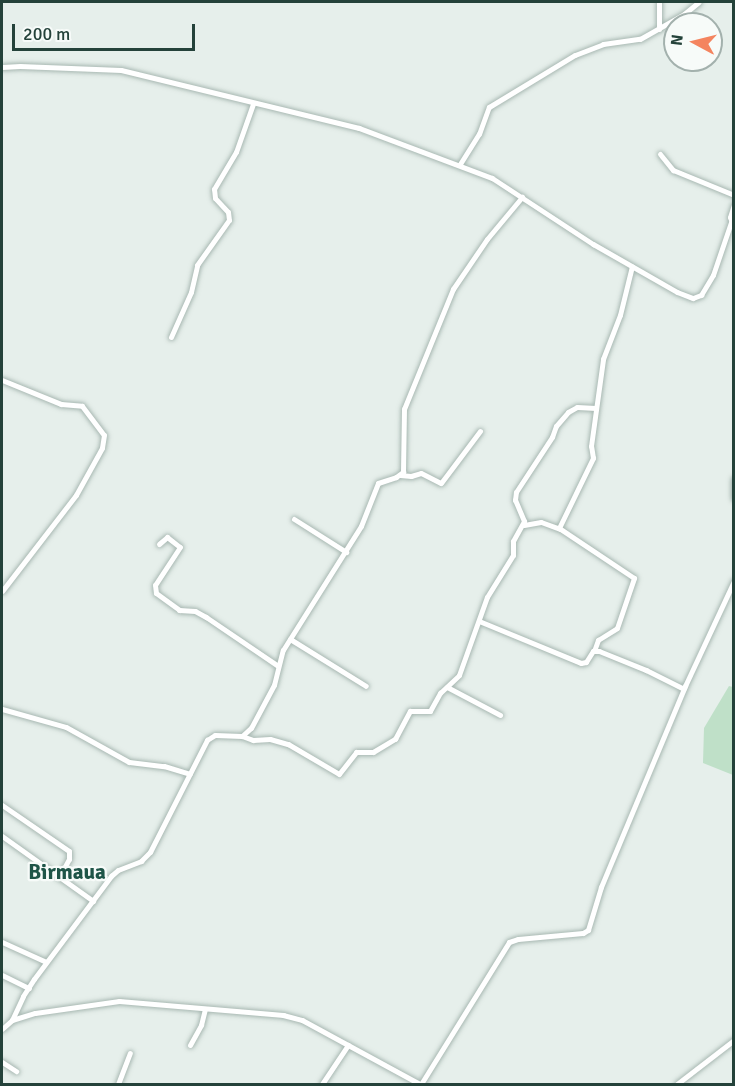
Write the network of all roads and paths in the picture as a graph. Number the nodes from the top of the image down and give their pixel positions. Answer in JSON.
{"nodes":[{"id":1,"x":659,"y":2,"type":"edge"},
{"id":2,"x":699,"y":2,"type":"edge"},
{"id":3,"x":659,"y":29,"type":"junction"},
{"id":4,"x":2,"y":67,"type":"edge"},
{"id":5,"x":253,"y":104,"type":"junction"},
{"id":6,"x":660,"y":154,"type":"dead end"},
{"id":7,"x":460,"y":164,"type":"junction"},
{"id":8,"x":734,"y":195,"type":"edge"},
{"id":9,"x":522,"y":197,"type":"junction"},
{"id":10,"x":734,"y":205,"type":"edge"},
{"id":11,"x":732,"y":223,"type":"edge"},
{"id":12,"x":633,"y":266,"type":"junction"},
{"id":13,"x":171,"y":337,"type":"dead end"},
{"id":14,"x":2,"y":380,"type":"edge"},
{"id":15,"x":596,"y":408,"type":"junction"},
{"id":16,"x":480,"y":432,"type":"dead end"},
{"id":17,"x":400,"y":475,"type":"junction"},
{"id":18,"x":734,"y":479,"type":"edge"},
{"id":19,"x":734,"y":498,"type":"edge"},
{"id":20,"x":294,"y":519,"type":"dead end"},
{"id":21,"x":524,"y":525,"type":"junction"},
{"id":22,"x":560,"y":530,"type":"junction"},
{"id":23,"x":159,"y":544,"type":"dead end"},
{"id":24,"x":346,"y":552,"type":"junction"},
{"id":25,"x":734,"y":581,"type":"edge"},
{"id":26,"x":2,"y":591,"type":"edge"},
{"id":27,"x":479,"y":621,"type":"junction"},
{"id":28,"x":290,"y":639,"type":"junction"},
{"id":29,"x":594,"y":651,"type":"junction"},
{"id":30,"x":278,"y":666,"type":"junction"},
{"id":31,"x":366,"y":686,"type":"dead end"},
{"id":32,"x":447,"y":687,"type":"junction"},
{"id":33,"x":684,"y":689,"type":"junction"},
{"id":34,"x":2,"y":709,"type":"edge"},
{"id":35,"x":500,"y":716,"type":"dead end"},
{"id":36,"x":242,"y":736,"type":"junction"},
{"id":37,"x":190,"y":774,"type":"junction"},
{"id":38,"x":2,"y":805,"type":"edge"},
{"id":39,"x":2,"y":836,"type":"edge"},
{"id":40,"x":59,"y":877,"type":"junction"},
{"id":41,"x":93,"y":901,"type":"junction"},
{"id":42,"x":2,"y":942,"type":"edge"},
{"id":43,"x":46,"y":962,"type":"junction"},
{"id":44,"x":2,"y":975,"type":"edge"},
{"id":45,"x":29,"y":988,"type":"junction"},
{"id":46,"x":205,"y":1009,"type":"junction"},
{"id":47,"x":2,"y":1020,"type":"edge"},
{"id":48,"x":11,"y":1022,"type":"junction"},
{"id":49,"x":2,"y":1029,"type":"edge"},
{"id":50,"x":734,"y":1040,"type":"edge"},
{"id":51,"x":190,"y":1045,"type":"dead end"},
{"id":52,"x":348,"y":1045,"type":"junction"},
{"id":53,"x":130,"y":1053,"type":"dead end"},
{"id":54,"x":2,"y":1062,"type":"edge"},
{"id":55,"x":16,"y":1071,"type":"dead end"},
{"id":56,"x":118,"y":1084,"type":"edge"},
{"id":57,"x":322,"y":1084,"type":"edge"},
{"id":58,"x":421,"y":1084,"type":"edge"},
{"id":59,"x":678,"y":1084,"type":"edge"}],
"edges":[{"from":1,"to":3,"type":"street"},
{"from":2,"to":3,"type":"street"},
{"from":3,"to":7,"type":"street"},
{"from":4,"to":5,"type":"street"},
{"from":5,"to":7,"type":"street"},
{"from":5,"to":13,"type":"street"},
{"from":6,"to":8,"type":"street"},
{"from":7,"to":9,"type":"street"},
{"from":9,"to":12,"type":"street"},
{"from":9,"to":17,"type":"street"},
{"from":10,"to":11,"type":"street"},
{"from":11,"to":12,"type":"street"},
{"from":12,"to":15,"type":"street"},
{"from":14,"to":26,"type":"street"},
{"from":15,"to":21,"type":"street"},
{"from":15,"to":22,"type":"street"},
{"from":16,"to":17,"type":"street"},
{"from":17,"to":24,"type":"street"},
{"from":18,"to":19,"type":"street"},
{"from":20,"to":24,"type":"street"},
{"from":21,"to":22,"type":"street"},
{"from":21,"to":27,"type":"street"},
{"from":22,"to":29,"type":"street"},
{"from":23,"to":30,"type":"street"},
{"from":24,"to":28,"type":"street"},
{"from":25,"to":33,"type":"street"},
{"from":27,"to":29,"type":"street"},
{"from":27,"to":32,"type":"street"},
{"from":28,"to":30,"type":"street"},
{"from":28,"to":31,"type":"street"},
{"from":29,"to":33,"type":"street"},
{"from":30,"to":36,"type":"street"},
{"from":32,"to":35,"type":"street"},
{"from":32,"to":36,"type":"street"},
{"from":33,"to":58,"type":"street"},
{"from":34,"to":37,"type":"street"},
{"from":36,"to":37,"type":"street"},
{"from":37,"to":41,"type":"street"},
{"from":38,"to":40,"type":"street"},
{"from":39,"to":40,"type":"street"},
{"from":40,"to":41,"type":"street"},
{"from":41,"to":43,"type":"street"},
{"from":42,"to":43,"type":"street"},
{"from":43,"to":45,"type":"street"},
{"from":44,"to":45,"type":"street"},
{"from":45,"to":48,"type":"street"},
{"from":46,"to":48,"type":"street"},
{"from":46,"to":51,"type":"street"},
{"from":46,"to":52,"type":"street"},
{"from":47,"to":48,"type":"street"},
{"from":48,"to":49,"type":"street"},
{"from":50,"to":59,"type":"street"},
{"from":52,"to":57,"type":"street"},
{"from":52,"to":58,"type":"street"},
{"from":53,"to":56,"type":"street"},
{"from":54,"to":55,"type":"street"}]}
